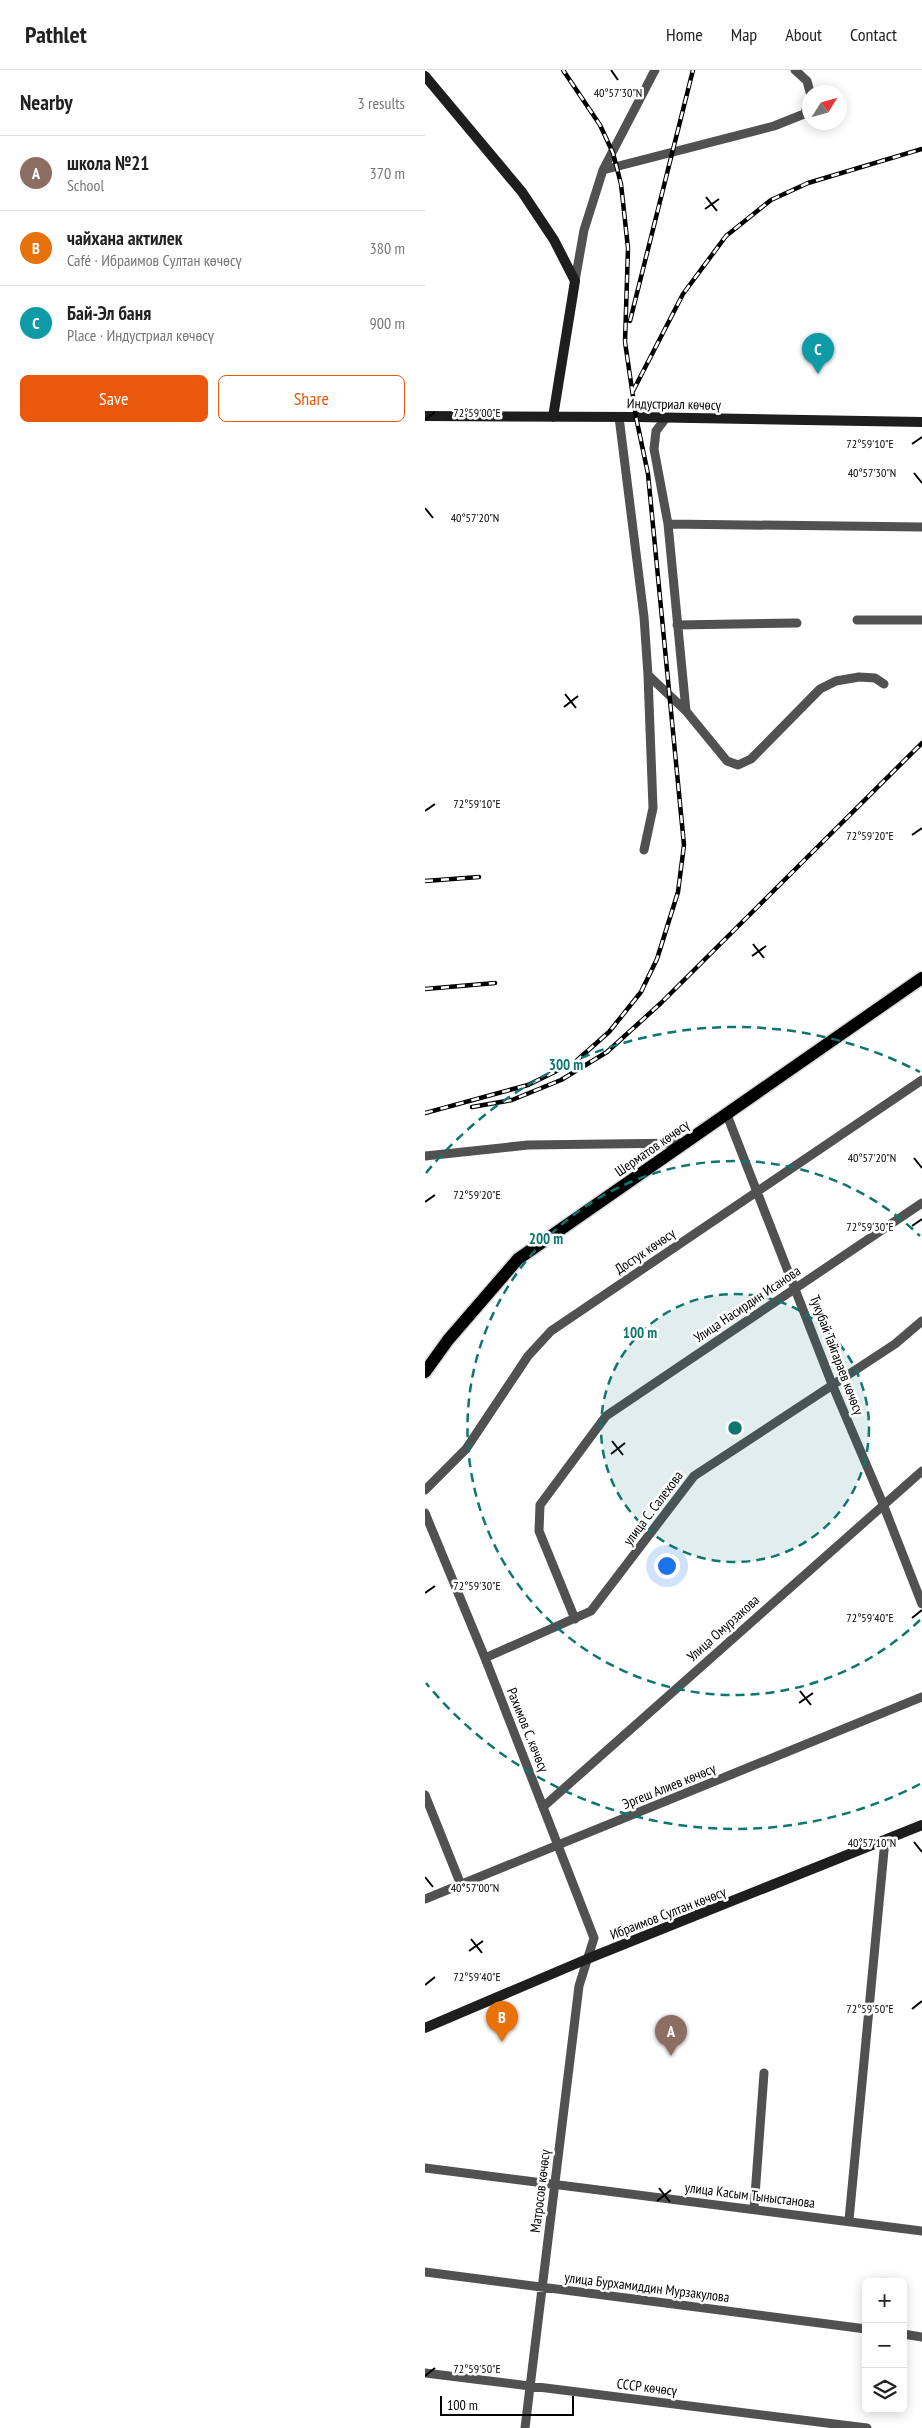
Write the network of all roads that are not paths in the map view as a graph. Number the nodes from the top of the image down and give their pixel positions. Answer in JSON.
{"nodes":[{"id":1,"x":655,"y":70,"type":"edge"},
{"id":2,"x":795,"y":70,"type":"edge"},
{"id":3,"x":425,"y":76,"type":"edge"},
{"id":4,"x":808,"y":85,"type":"edge"},
{"id":5,"x":802,"y":115,"type":"edge"},
{"id":6,"x":603,"y":170,"type":"junction"},
{"id":7,"x":575,"y":281,"type":"junction"},
{"id":8,"x":425,"y":416,"type":"edge"},
{"id":9,"x":553,"y":417,"type":"junction"},
{"id":10,"x":619,"y":417,"type":"junction"},
{"id":11,"x":666,"y":418,"type":"junction"},
{"id":12,"x":922,"y":422,"type":"edge"},
{"id":13,"x":668,"y":524,"type":"junction"},
{"id":14,"x":922,"y":527,"type":"edge"},
{"id":15,"x":857,"y":620,"type":"dead end"},
{"id":16,"x":922,"y":620,"type":"edge"},
{"id":17,"x":797,"y":623,"type":"dead end"},
{"id":18,"x":677,"y":625,"type":"junction"},
{"id":19,"x":648,"y":675,"type":"junction"},
{"id":20,"x":884,"y":684,"type":"dead end"},
{"id":21,"x":686,"y":711,"type":"junction"},
{"id":22,"x":644,"y":850,"type":"dead end"},
{"id":23,"x":922,"y":978,"type":"edge"},
{"id":24,"x":922,"y":1080,"type":"edge"},
{"id":25,"x":727,"y":1115,"type":"junction"},
{"id":26,"x":685,"y":1143,"type":"junction"},
{"id":27,"x":425,"y":1156,"type":"edge"},
{"id":28,"x":758,"y":1191,"type":"junction"},
{"id":29,"x":922,"y":1203,"type":"edge"},
{"id":30,"x":796,"y":1288,"type":"junction"},
{"id":31,"x":922,"y":1321,"type":"edge"},
{"id":32,"x":425,"y":1372,"type":"edge"},
{"id":33,"x":832,"y":1384,"type":"junction"},
{"id":34,"x":922,"y":1471,"type":"edge"},
{"id":35,"x":425,"y":1490,"type":"edge"},
{"id":36,"x":883,"y":1504,"type":"junction"},
{"id":37,"x":425,"y":1513,"type":"edge"},
{"id":38,"x":922,"y":1604,"type":"edge"},
{"id":39,"x":575,"y":1619,"type":"junction"},
{"id":40,"x":485,"y":1658,"type":"junction"},
{"id":41,"x":922,"y":1697,"type":"edge"},
{"id":42,"x":425,"y":1795,"type":"edge"},
{"id":43,"x":543,"y":1807,"type":"junction"},
{"id":44,"x":922,"y":1826,"type":"edge"},
{"id":45,"x":885,"y":1840,"type":"junction"},
{"id":46,"x":558,"y":1846,"type":"junction"},
{"id":47,"x":461,"y":1885,"type":"junction"},
{"id":48,"x":425,"y":1899,"type":"edge"},
{"id":49,"x":587,"y":1959,"type":"junction"},
{"id":50,"x":425,"y":2028,"type":"edge"},
{"id":51,"x":764,"y":2073,"type":"dead end"},
{"id":52,"x":425,"y":2168,"type":"edge"},
{"id":53,"x":555,"y":2186,"type":"junction"},
{"id":54,"x":754,"y":2209,"type":"junction"},
{"id":55,"x":849,"y":2220,"type":"junction"},
{"id":56,"x":922,"y":2231,"type":"edge"},
{"id":57,"x":425,"y":2272,"type":"edge"},
{"id":58,"x":542,"y":2288,"type":"junction"},
{"id":59,"x":862,"y":2329,"type":"edge"},
{"id":60,"x":907,"y":2335,"type":"edge"},
{"id":61,"x":922,"y":2337,"type":"edge"},
{"id":62,"x":425,"y":2373,"type":"edge"},
{"id":63,"x":529,"y":2386,"type":"junction"},
{"id":64,"x":525,"y":2428,"type":"edge"},
{"id":65,"x":867,"y":2428,"type":"edge"}],
"edges":[{"from":1,"to":6,"type":"street"},
{"from":2,"to":4,"type":"street"},
{"from":3,"to":7,"type":"main road"},
{"from":5,"to":6,"type":"street"},
{"from":6,"to":7,"type":"street"},
{"from":7,"to":9,"type":"main road"},
{"from":8,"to":9,"type":"main road","name":"Индустриал көчөсү"},
{"from":9,"to":10,"type":"main road","name":"Индустриал көчөсү"},
{"from":10,"to":11,"type":"main road","name":"Индустриал көчөсү"},
{"from":10,"to":19,"type":"street"},
{"from":11,"to":12,"type":"main road","name":"Индустриал көчөсү"},
{"from":11,"to":13,"type":"street"},
{"from":13,"to":14,"type":"street"},
{"from":13,"to":18,"type":"street"},
{"from":15,"to":16,"type":"street"},
{"from":17,"to":18,"type":"street"},
{"from":18,"to":21,"type":"street"},
{"from":19,"to":21,"type":"street"},
{"from":19,"to":22,"type":"street"},
{"from":20,"to":21,"type":"street"},
{"from":23,"to":25,"type":"main road","name":"Шерматов көчөсү"},
{"from":24,"to":28,"type":"street","name":"Достук көчөсү"},
{"from":25,"to":26,"type":"main road","name":"Шерматов көчөсү"},
{"from":25,"to":28,"type":"street","name":"Тукубай Тайгараев көчөсү"},
{"from":26,"to":27,"type":"street"},
{"from":26,"to":32,"type":"main road","name":"Шерматов көчөсү"},
{"from":28,"to":30,"type":"street","name":"Тукубай Тайгараев көчөсү"},
{"from":28,"to":35,"type":"street","name":"Достук көчөсү"},
{"from":29,"to":30,"type":"street","name":"Улица Насирдин Исанова"},
{"from":30,"to":33,"type":"street","name":"Тукубай Тайгараев көчөсү"},
{"from":30,"to":39,"type":"street","name":"Улица Насирдин Исанова"},
{"from":31,"to":33,"type":"street","name":"улица С. Салехова"},
{"from":33,"to":36,"type":"street","name":"Тукубай Тайгараев көчөсү"},
{"from":33,"to":39,"type":"street","name":"улица С. Салехова"},
{"from":34,"to":36,"type":"street","name":"Улица Омурзакова"},
{"from":36,"to":38,"type":"street","name":"Тукубай Тайгараев көчөсү"},
{"from":36,"to":43,"type":"street","name":"Улица Омурзакова"},
{"from":37,"to":40,"type":"street","name":"Рахимов С. көчөсү"},
{"from":39,"to":40,"type":"street","name":"улица С. Салехова"},
{"from":40,"to":43,"type":"street","name":"Рахимов С. көчөсү"},
{"from":41,"to":46,"type":"street","name":"Эргеш Алиев көчөсү"},
{"from":42,"to":47,"type":"street"},
{"from":43,"to":46,"type":"street","name":"Рахимов С. көчөсү"},
{"from":44,"to":45,"type":"main road","name":"Ибраимов Султан көчөсү"},
{"from":45,"to":49,"type":"main road","name":"Ибраимов Султан көчөсү"},
{"from":45,"to":55,"type":"street"},
{"from":46,"to":47,"type":"street","name":"Эргеш Алиев көчөсү"},
{"from":46,"to":49,"type":"street","name":"Рахимов С. көчөсү"},
{"from":47,"to":48,"type":"street","name":"Эргеш Алиев көчөсү"},
{"from":49,"to":50,"type":"main road","name":"Ибраимов Султан көчөсү"},
{"from":49,"to":53,"type":"street","name":"Матросов көчөсү"},
{"from":51,"to":54,"type":"street"},
{"from":52,"to":53,"type":"street","name":"улица Касым Тыныстанова"},
{"from":53,"to":54,"type":"street","name":"улица Касым Тыныстанова"},
{"from":53,"to":58,"type":"street","name":"Матросов көчөсү"},
{"from":54,"to":55,"type":"street","name":"улица Касым Тыныстанова"},
{"from":55,"to":56,"type":"street","name":"улица Касым Тыныстанова"},
{"from":57,"to":58,"type":"street","name":"улица Бурхамиддин Мурзакулова"},
{"from":58,"to":59,"type":"street","name":"улица Бурхамиддин Мурзакулова"},
{"from":58,"to":63,"type":"street","name":"Матросов көчөсү"},
{"from":60,"to":61,"type":"street"},
{"from":62,"to":63,"type":"street","name":"СССР көчөсү"},
{"from":63,"to":64,"type":"street","name":"Матросов көчөсү"},
{"from":63,"to":65,"type":"street","name":"СССР көчөсү"}]}
